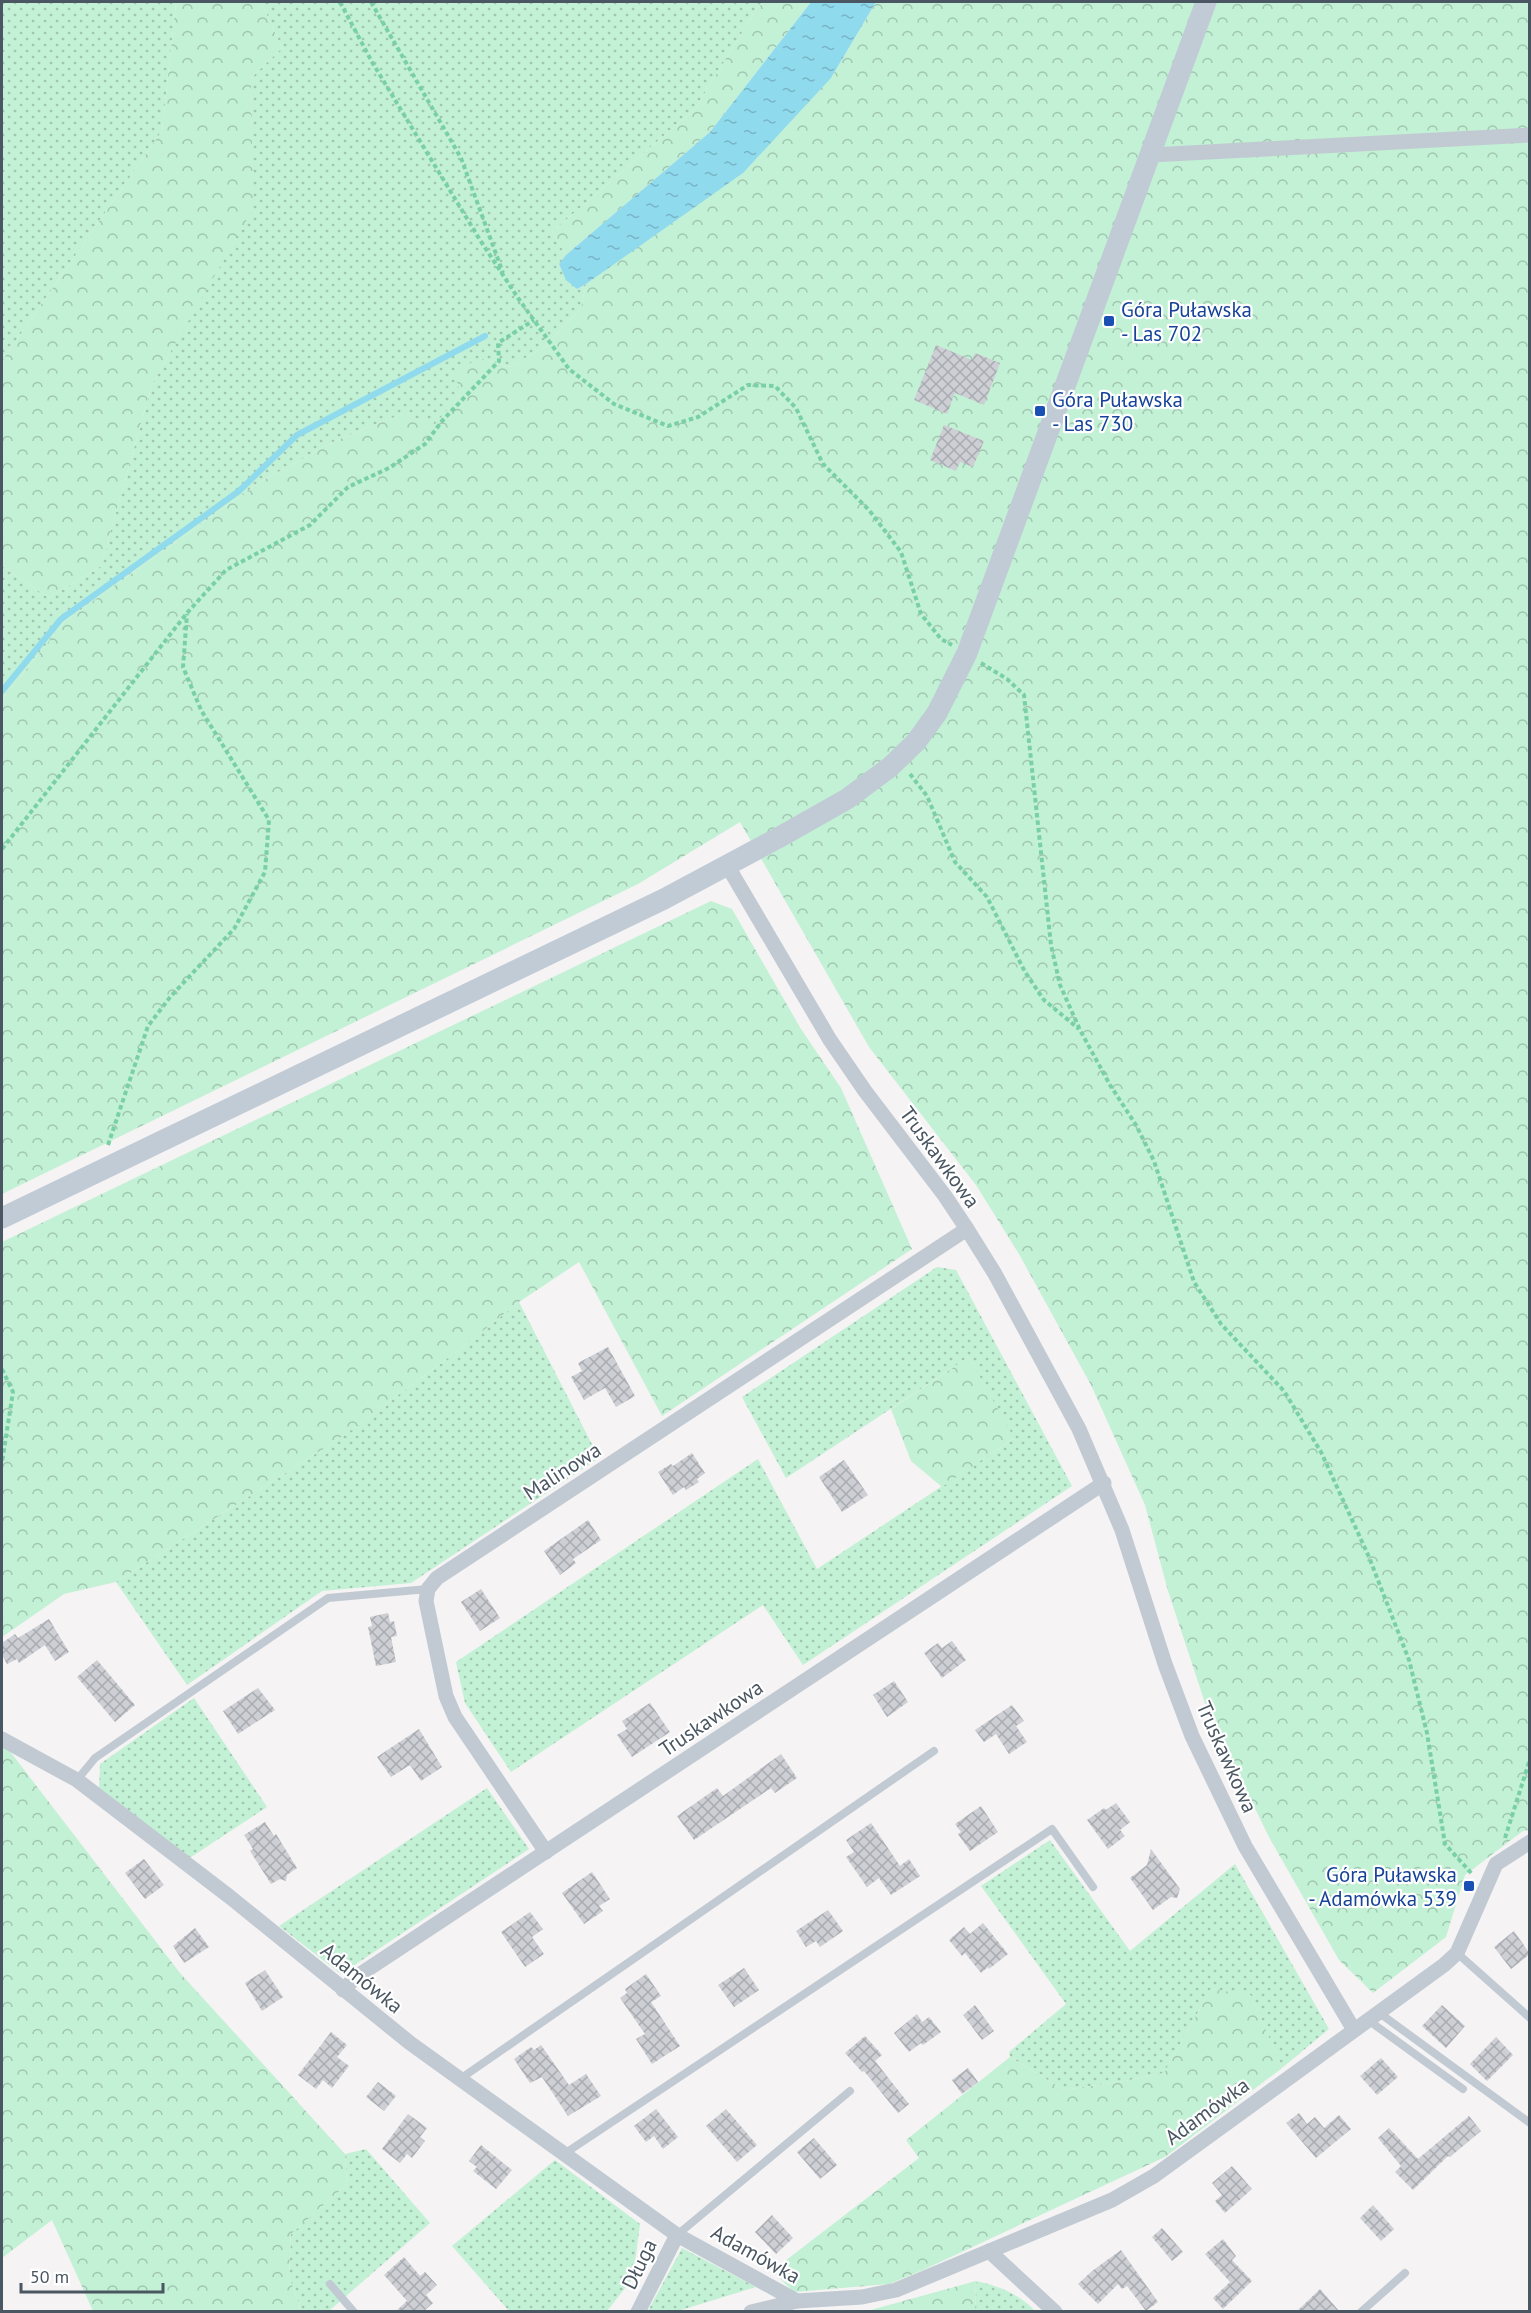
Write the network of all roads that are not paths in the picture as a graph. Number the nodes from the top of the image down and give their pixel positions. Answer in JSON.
{"nodes":[{"id":1,"x":1206,"y":2,"type":"edge"},
{"id":2,"x":1530,"y":135,"type":"edge"},
{"id":3,"x":1151,"y":155,"type":"junction"},
{"id":4,"x":727,"y":866,"type":"junction"},
{"id":5,"x":2,"y":1218,"type":"edge"},
{"id":6,"x":967,"y":1229,"type":"junction"},
{"id":7,"x":1104,"y":1483,"type":"junction"},
{"id":8,"x":428,"y":1589,"type":"junction"},
{"id":9,"x":2,"y":1739,"type":"edge"},
{"id":10,"x":934,"y":1751,"type":"dead end"},
{"id":11,"x":77,"y":1780,"type":"junction"},
{"id":12,"x":1530,"y":1842,"type":"edge"},
{"id":13,"x":546,"y":1852,"type":"junction"},
{"id":14,"x":1093,"y":1887,"type":"dead end"},
{"id":15,"x":1457,"y":1953,"type":"junction"},
{"id":16,"x":343,"y":1990,"type":"junction"},
{"id":17,"x":1373,"y":2016,"type":"junction"},
{"id":18,"x":1530,"y":2018,"type":"edge"},
{"id":19,"x":1354,"y":2030,"type":"junction"},
{"id":20,"x":460,"y":2079,"type":"junction"},
{"id":21,"x":1463,"y":2089,"type":"dead end"},
{"id":22,"x":850,"y":2091,"type":"dead end"},
{"id":23,"x":1530,"y":2123,"type":"edge"},
{"id":24,"x":564,"y":2154,"type":"junction"},
{"id":25,"x":677,"y":2235,"type":"junction"},
{"id":26,"x":989,"y":2251,"type":"junction"},
{"id":27,"x":1405,"y":2272,"type":"dead end"},
{"id":28,"x":330,"y":2284,"type":"dead end"},
{"id":29,"x":796,"y":2301,"type":"junction"},
{"id":30,"x":354,"y":2312,"type":"edge"},
{"id":31,"x":639,"y":2312,"type":"edge"},
{"id":32,"x":751,"y":2312,"type":"edge"},
{"id":33,"x":1056,"y":2312,"type":"edge"},
{"id":34,"x":1361,"y":2312,"type":"edge"}],
"edges":[{"from":1,"to":3,"type":"street"},
{"from":2,"to":3,"type":"street"},
{"from":3,"to":4,"type":"street"},
{"from":4,"to":5,"type":"street"},
{"from":4,"to":6,"type":"street","name":"Truskawkowa"},
{"from":6,"to":7,"type":"street","name":"Truskawkowa"},
{"from":6,"to":8,"type":"street","name":"Malinowa"},
{"from":7,"to":13,"type":"street","name":"Truskawkowa"},
{"from":7,"to":19,"type":"street","name":"Truskawkowa"},
{"from":8,"to":11,"type":"lane"},
{"from":8,"to":13,"type":"street"},
{"from":9,"to":11,"type":"street","name":"Adamówka"},
{"from":10,"to":20,"type":"lane"},
{"from":11,"to":16,"type":"street","name":"Adamówka"},
{"from":12,"to":15,"type":"street","name":"Adamówka"},
{"from":13,"to":16,"type":"street","name":"Truskawkowa"},
{"from":14,"to":24,"type":"lane"},
{"from":15,"to":17,"type":"street","name":"Adamówka"},
{"from":15,"to":18,"type":"lane"},
{"from":16,"to":20,"type":"street","name":"Adamówka"},
{"from":17,"to":19,"type":"street","name":"Adamówka"},
{"from":17,"to":21,"type":"lane"},
{"from":17,"to":23,"type":"lane"},
{"from":19,"to":26,"type":"street","name":"Adamówka"},
{"from":20,"to":24,"type":"street","name":"Adamówka"},
{"from":22,"to":25,"type":"lane"},
{"from":24,"to":25,"type":"street","name":"Adamówka"},
{"from":25,"to":29,"type":"street","name":"Adamówka"},
{"from":25,"to":31,"type":"street","name":"Długa"},
{"from":26,"to":29,"type":"street","name":"Adamówka"},
{"from":26,"to":33,"type":"street"},
{"from":27,"to":34,"type":"lane"},
{"from":28,"to":30,"type":"lane"},
{"from":29,"to":32,"type":"street"}]}
